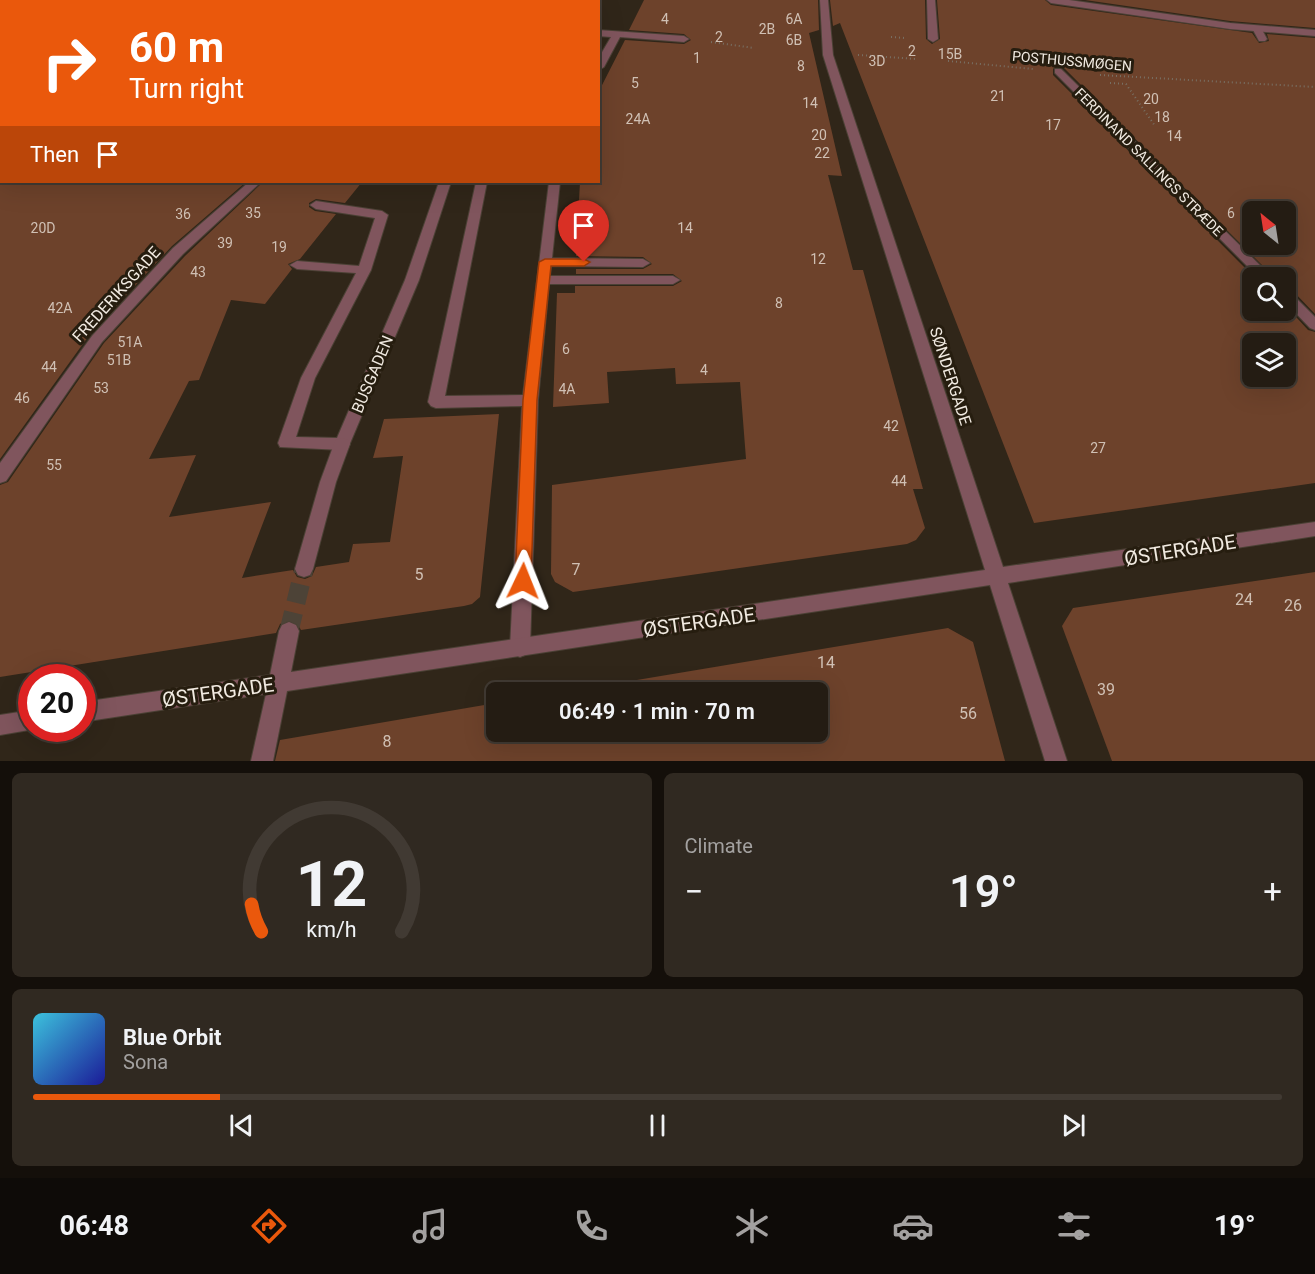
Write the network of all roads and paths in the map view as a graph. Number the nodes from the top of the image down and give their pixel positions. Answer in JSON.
{"nodes":[{"id":1,"x":167,"y":0,"type":"edge"},
{"id":2,"x":172,"y":0,"type":"edge"},
{"id":3,"x":824,"y":0,"type":"edge"},
{"id":4,"x":930,"y":0,"type":"edge"},
{"id":5,"x":1051,"y":0,"type":"edge"},
{"id":6,"x":1074,"y":2,"type":"edge"},
{"id":7,"x":1257,"y":28,"type":"junction"},
{"id":8,"x":600,"y":33,"type":"edge"},
{"id":9,"x":1315,"y":33,"type":"edge"},
{"id":10,"x":617,"y":34,"type":"junction"},
{"id":11,"x":891,"y":37,"type":"dead end"},
{"id":12,"x":898,"y":37,"type":"dead end"},
{"id":13,"x":684,"y":39,"type":"joint"},
{"id":14,"x":933,"y":39,"type":"dead end"},
{"id":15,"x":1262,"y":39,"type":"dead end"},
{"id":16,"x":754,"y":48,"type":"dead end"},
{"id":17,"x":828,"y":55,"type":"junction"},
{"id":18,"x":922,"y":59,"type":"dead end"},
{"id":19,"x":945,"y":61,"type":"dead end"},
{"id":20,"x":600,"y":65,"type":"edge"},
{"id":21,"x":1058,"y":71,"type":"junction"},
{"id":22,"x":1315,"y":87,"type":"edge"},
{"id":23,"x":254,"y":183,"type":"edge"},
{"id":24,"x":445,"y":183,"type":"edge"},
{"id":25,"x":481,"y":183,"type":"edge"},
{"id":26,"x":554,"y":183,"type":"edge"},
{"id":27,"x":316,"y":205,"type":"dead end"},
{"id":28,"x":545,"y":262,"type":"junction"},
{"id":29,"x":643,"y":263,"type":"dead end"},
{"id":30,"x":297,"y":266,"type":"dead end"},
{"id":31,"x":1255,"y":267,"type":"edge"},
{"id":32,"x":364,"y":270,"type":"junction"},
{"id":33,"x":543,"y":280,"type":"junction"},
{"id":34,"x":673,"y":280,"type":"dead end"},
{"id":35,"x":1296,"y":306,"type":"edge"},
{"id":36,"x":1315,"y":325,"type":"edge"},
{"id":37,"x":530,"y":400,"type":"junction"},
{"id":38,"x":342,"y":444,"type":"junction"},
{"id":39,"x":0,"y":476,"type":"edge"},
{"id":40,"x":1315,"y":529,"type":"edge"},
{"id":41,"x":304,"y":569,"type":"tunnel mouth"},
{"id":42,"x":997,"y":578,"type":"junction"},
{"id":43,"x":290,"y":631,"type":"tunnel mouth"},
{"id":44,"x":520,"y":648,"type":"junction"},
{"id":45,"x":278,"y":683,"type":"junction"},
{"id":46,"x":96,"y":710,"type":"edge"},
{"id":47,"x":18,"y":722,"type":"edge"},
{"id":48,"x":0,"y":725,"type":"edge"},
{"id":49,"x":262,"y":761,"type":"edge"},
{"id":50,"x":1056,"y":761,"type":"edge"}],
"edges":[{"from":1,"to":2,"type":"street"},
{"from":3,"to":17,"type":"street","name":"SØNDERGADE"},
{"from":4,"to":14,"type":"street"},
{"from":5,"to":6,"type":"street"},
{"from":6,"to":7,"type":"street"},
{"from":7,"to":9,"type":"street"},
{"from":7,"to":15,"type":"street"},
{"from":8,"to":10,"type":"street"},
{"from":10,"to":13,"type":"street"},
{"from":10,"to":20,"type":"street"},
{"from":11,"to":12,"type":"path"},
{"from":13,"to":16,"type":"path"},
{"from":17,"to":18,"type":"path"},
{"from":17,"to":42,"type":"street","name":"SØNDERGADE"},
{"from":19,"to":21,"type":"path","name":"POSTHUSSMØGEN"},
{"from":21,"to":22,"type":"path","name":"POSTHUSSMØGEN"},
{"from":21,"to":31,"type":"street","name":"FERDINAND SALLINGS STRÆDE"},
{"from":23,"to":39,"type":"street","name":"FREDERIKSGADE"},
{"from":24,"to":38,"type":"street","name":"BUSGADEN"},
{"from":25,"to":37,"type":"street"},
{"from":26,"to":28,"type":"street"},
{"from":27,"to":32,"type":"street"},
{"from":28,"to":29,"type":"street"},
{"from":28,"to":33,"type":"street"},
{"from":30,"to":32,"type":"street"},
{"from":32,"to":38,"type":"street"},
{"from":33,"to":34,"type":"street"},
{"from":33,"to":37,"type":"street"},
{"from":35,"to":36,"type":"street"},
{"from":37,"to":44,"type":"street"},
{"from":38,"to":41,"type":"street","name":"BUSGADEN"},
{"from":40,"to":42,"type":"street","name":"ØSTERGADE"},
{"from":42,"to":44,"type":"street","name":"ØSTERGADE"},
{"from":42,"to":50,"type":"street","name":"SØNDERGADE"},
{"from":43,"to":45,"type":"street"},
{"from":44,"to":45,"type":"street","name":"ØSTERGADE"},
{"from":45,"to":46,"type":"street","name":"ØSTERGADE"},
{"from":45,"to":49,"type":"street"},
{"from":47,"to":48,"type":"street"}]}
